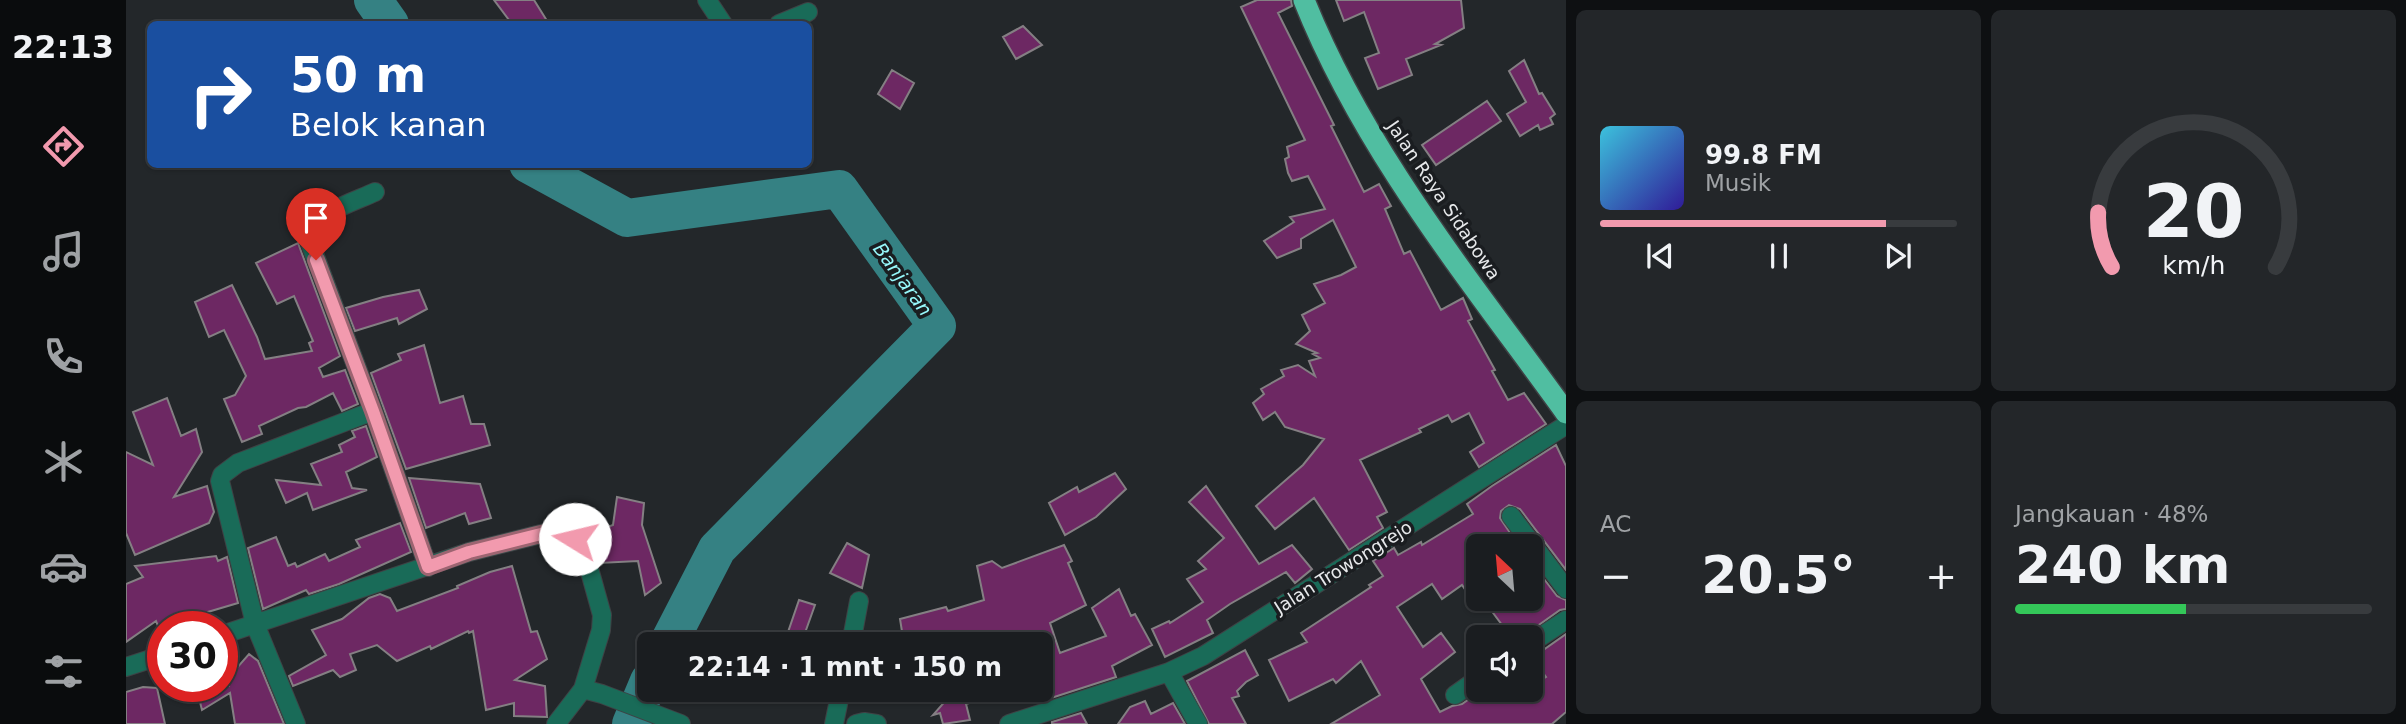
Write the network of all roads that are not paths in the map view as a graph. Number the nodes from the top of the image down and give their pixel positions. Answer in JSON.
{"nodes":[{"id":1,"x":707,"y":0,"type":"edge"},
{"id":2,"x":1304,"y":0,"type":"edge"},
{"id":3,"x":808,"y":12,"type":"dead end"},
{"id":4,"x":721,"y":21,"type":"edge"},
{"id":5,"x":786,"y":21,"type":"edge"},
{"id":6,"x":375,"y":192,"type":"dead end"},
{"id":7,"x":373,"y":411,"type":"junction"},
{"id":8,"x":1566,"y":413,"type":"edge"},
{"id":9,"x":1566,"y":425,"type":"edge"},
{"id":10,"x":1511,"y":516,"type":"dead end"},
{"id":11,"x":428,"y":567,"type":"junction"},
{"id":12,"x":1566,"y":589,"type":"edge"},
{"id":13,"x":859,"y":600,"type":"dead end"},
{"id":14,"x":1566,"y":620,"type":"edge"},
{"id":15,"x":255,"y":624,"type":"junction"},
{"id":16,"x":238,"y":630,"type":"edge"},
{"id":17,"x":853,"y":632,"type":"edge"},
{"id":18,"x":1543,"y":635,"type":"edge"},
{"id":19,"x":147,"y":660,"type":"edge"},
{"id":20,"x":126,"y":667,"type":"edge"},
{"id":21,"x":1169,"y":672,"type":"junction"},
{"id":22,"x":1466,"y":687,"type":"edge"},
{"id":23,"x":583,"y":689,"type":"junction"},
{"id":24,"x":1455,"y":695,"type":"dead end"},
{"id":25,"x":839,"y":702,"type":"edge"},
{"id":26,"x":296,"y":724,"type":"edge"},
{"id":27,"x":556,"y":724,"type":"edge"},
{"id":28,"x":681,"y":724,"type":"edge"},
{"id":29,"x":834,"y":724,"type":"edge"},
{"id":30,"x":856,"y":724,"type":"edge"},
{"id":31,"x":877,"y":724,"type":"edge"},
{"id":32,"x":1009,"y":724,"type":"edge"},
{"id":33,"x":1198,"y":724,"type":"edge"}],
"edges":[{"from":1,"to":4,"type":"street"},
{"from":2,"to":8,"type":"highway","name":"Jalan Raya Sidabowa"},
{"from":3,"to":5,"type":"street"},
{"from":6,"to":7,"type":"street"},
{"from":7,"to":11,"type":"street"},
{"from":7,"to":15,"type":"street"},
{"from":9,"to":21,"type":"street","name":"Jalan Trowongrejo"},
{"from":10,"to":12,"type":"street"},
{"from":11,"to":15,"type":"street"},
{"from":11,"to":23,"type":"street"},
{"from":13,"to":17,"type":"street"},
{"from":14,"to":18,"type":"street"},
{"from":15,"to":16,"type":"street"},
{"from":15,"to":26,"type":"street"},
{"from":19,"to":20,"type":"street"},
{"from":21,"to":32,"type":"street","name":"Jalan Trowongrejo"},
{"from":21,"to":33,"type":"street"},
{"from":22,"to":24,"type":"street"},
{"from":23,"to":27,"type":"street"},
{"from":23,"to":28,"type":"street"},
{"from":25,"to":29,"type":"street"},
{"from":30,"to":31,"type":"street"}]}
